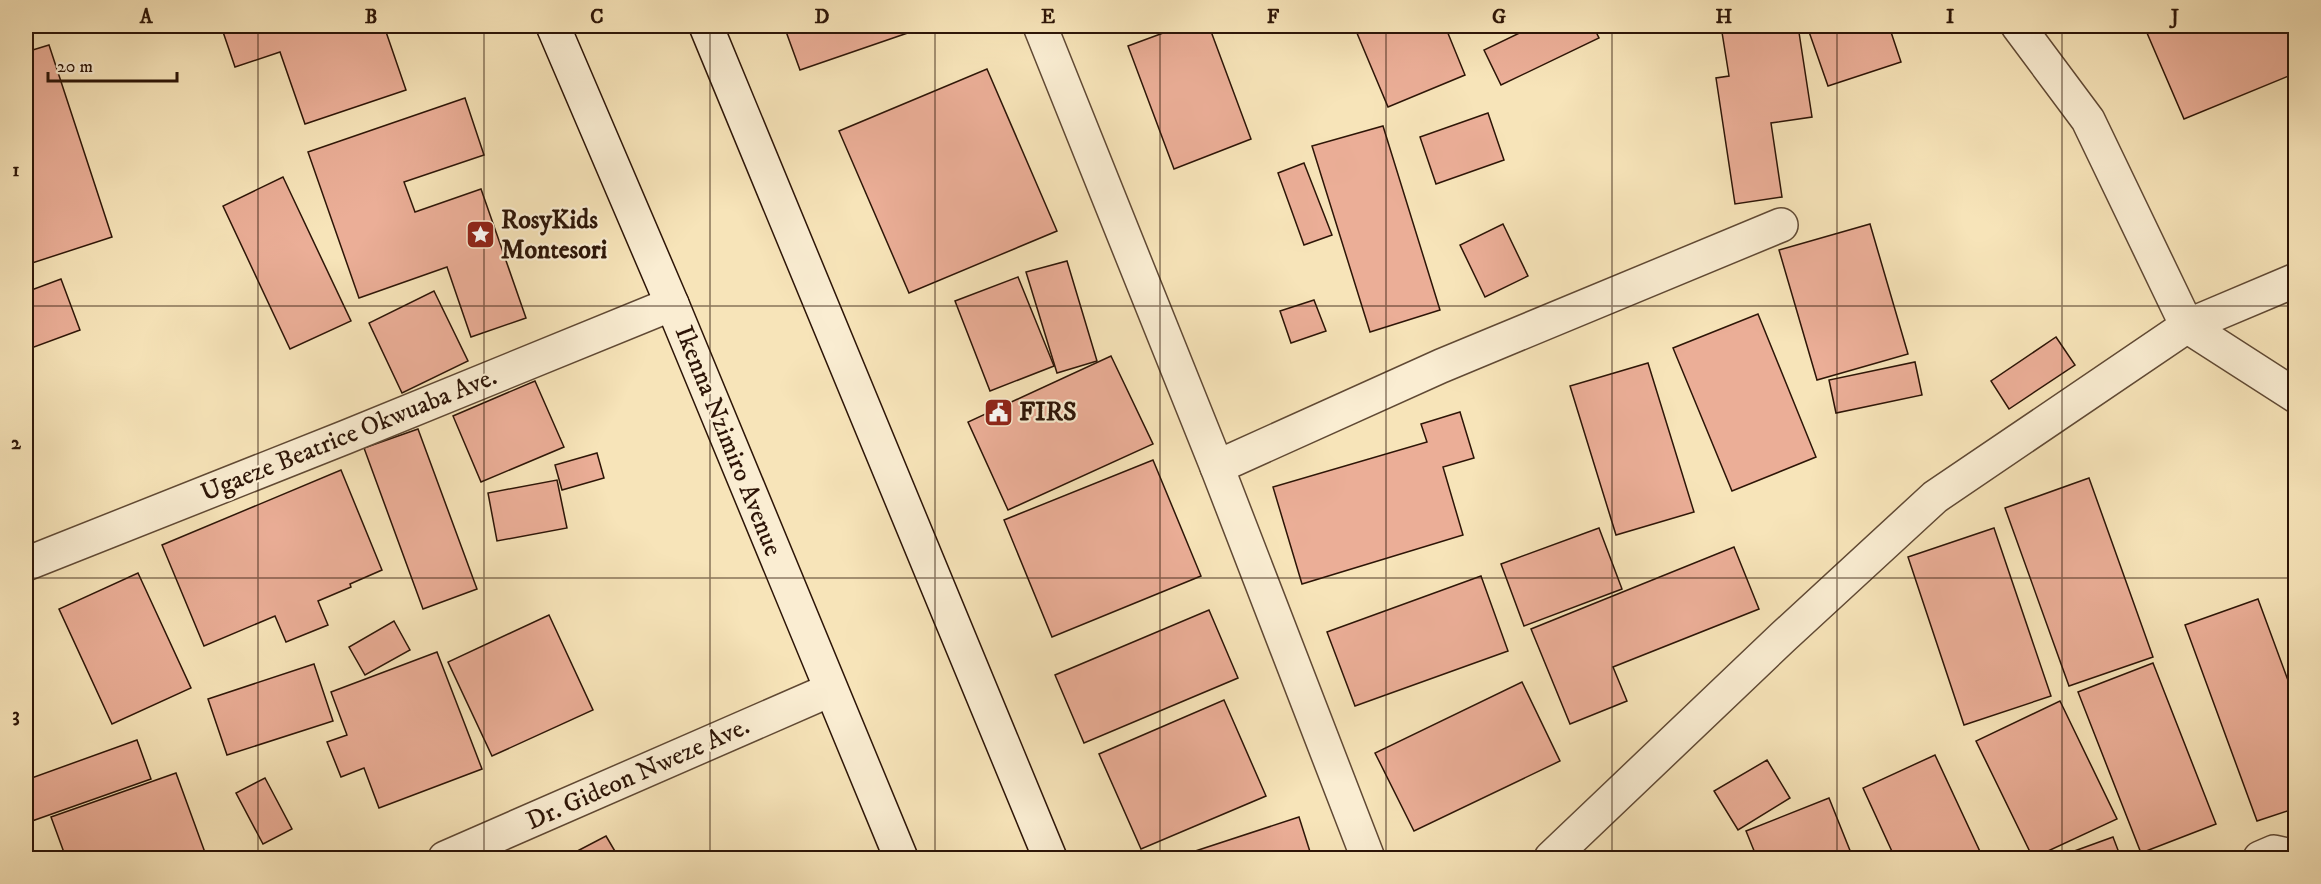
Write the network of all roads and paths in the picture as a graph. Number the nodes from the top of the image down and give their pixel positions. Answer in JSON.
{"nodes":[{"id":1,"x":553,"y":26,"type":"edge"},
{"id":2,"x":706,"y":26,"type":"edge"},
{"id":3,"x":2018,"y":26,"type":"edge"},
{"id":4,"x":1050,"y":28,"type":"edge"},
{"id":5,"x":1781,"y":225,"type":"dead end"},
{"id":6,"x":2295,"y":280,"type":"edge"},
{"id":7,"x":672,"y":304,"type":"junction"},
{"id":8,"x":2187,"y":326,"type":"junction"},
{"id":9,"x":2295,"y":396,"type":"edge"},
{"id":10,"x":1217,"y":467,"type":"junction"},
{"id":11,"x":26,"y":564,"type":"edge"},
{"id":12,"x":830,"y":690,"type":"junction"},
{"id":13,"x":2295,"y":857,"type":"edge"},
{"id":14,"x":445,"y":858,"type":"edge"},
{"id":15,"x":901,"y":858,"type":"edge"},
{"id":16,"x":1050,"y":858,"type":"edge"},
{"id":17,"x":1368,"y":858,"type":"edge"},
{"id":18,"x":1551,"y":858,"type":"edge"},
{"id":19,"x":2260,"y":858,"type":"edge"}],
"edges":[{"from":1,"to":7,"type":"street","name":"Ikenna Nzimiro Avenue"},
{"from":2,"to":16,"type":"street"},
{"from":3,"to":8,"type":"street"},
{"from":4,"to":10,"type":"street"},
{"from":5,"to":10,"type":"street"},
{"from":6,"to":8,"type":"street"},
{"from":7,"to":11,"type":"street","name":"Ugaeze Beatrice Okwuaba Ave."},
{"from":7,"to":12,"type":"street","name":"Ikenna Nzimiro Avenue"},
{"from":8,"to":9,"type":"street"},
{"from":8,"to":18,"type":"street"},
{"from":10,"to":17,"type":"street"},
{"from":12,"to":14,"type":"street","name":"Dr. Gideon Nweze Ave."},
{"from":12,"to":15,"type":"street","name":"Ikenna Nzimiro Avenue"},
{"from":13,"to":19,"type":"street"}]}
